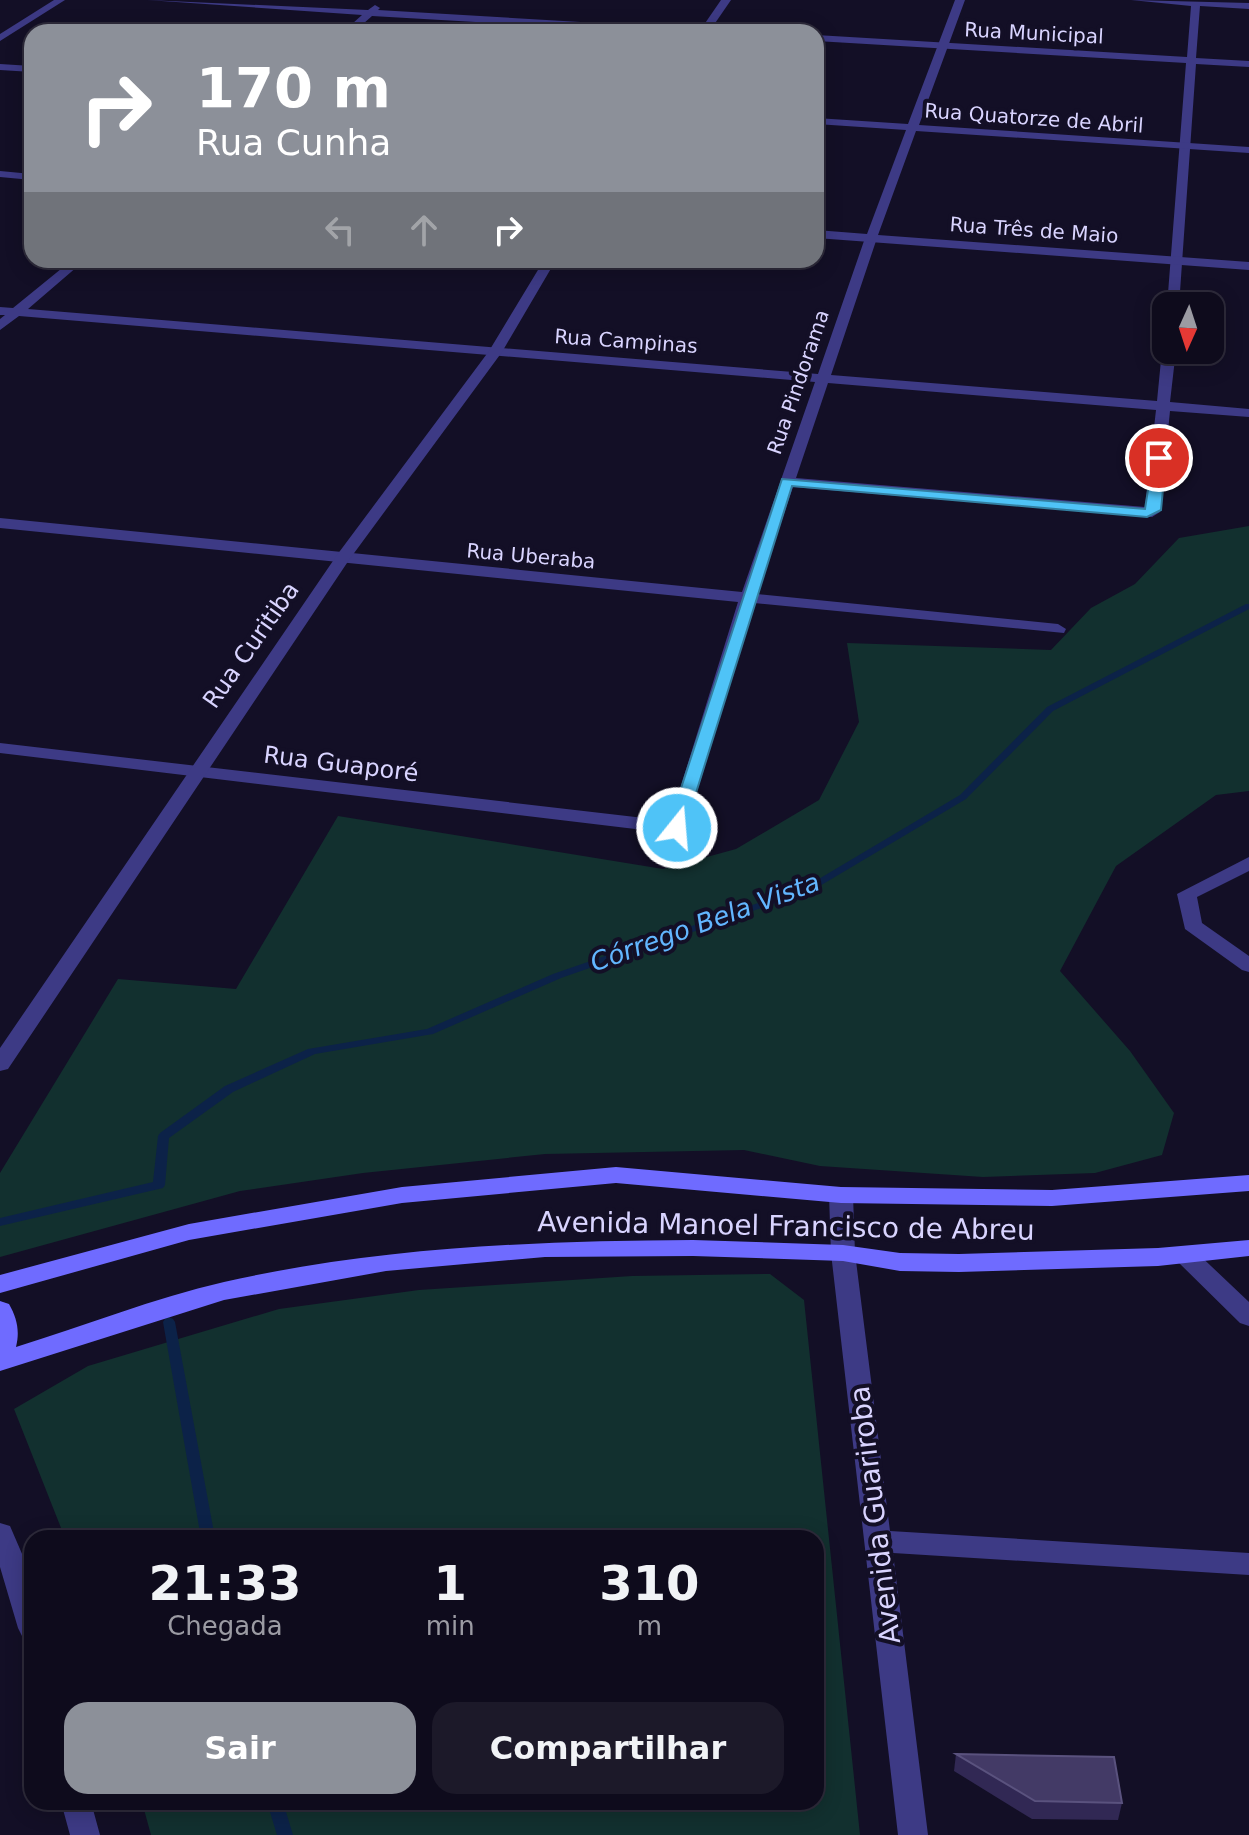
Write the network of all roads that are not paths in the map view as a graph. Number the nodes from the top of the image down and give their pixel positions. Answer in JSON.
{"nodes":[{"id":1,"x":60,"y":0,"type":"edge"},
{"id":2,"x":152,"y":0,"type":"edge"},
{"id":3,"x":384,"y":0,"type":"edge"},
{"id":4,"x":726,"y":0,"type":"edge"},
{"id":5,"x":960,"y":0,"type":"edge"},
{"id":6,"x":1136,"y":0,"type":"edge"},
{"id":7,"x":1196,"y":2,"type":"edge"},
{"id":8,"x":1249,"y":6,"type":"edge"},
{"id":9,"x":370,"y":12,"type":"junction"},
{"id":10,"x":357,"y":24,"type":"edge"},
{"id":11,"x":569,"y":24,"type":"edge"},
{"id":12,"x":708,"y":24,"type":"edge"},
{"id":13,"x":0,"y":38,"type":"edge"},
{"id":14,"x":824,"y":38,"type":"edge"},
{"id":15,"x":942,"y":45,"type":"junction"},
{"id":16,"x":1192,"y":60,"type":"junction"},
{"id":17,"x":1249,"y":64,"type":"edge"},
{"id":18,"x":0,"y":67,"type":"edge"},
{"id":19,"x":24,"y":68,"type":"edge"},
{"id":20,"x":824,"y":122,"type":"edge"},
{"id":21,"x":910,"y":128,"type":"junction"},
{"id":22,"x":1183,"y":145,"type":"junction"},
{"id":23,"x":1249,"y":150,"type":"edge"},
{"id":24,"x":0,"y":174,"type":"edge"},
{"id":25,"x":24,"y":176,"type":"edge"},
{"id":26,"x":824,"y":235,"type":"edge"},
{"id":27,"x":871,"y":238,"type":"junction"},
{"id":28,"x":1177,"y":261,"type":"junction"},
{"id":29,"x":1249,"y":266,"type":"edge"},
{"id":30,"x":69,"y":268,"type":"edge"},
{"id":31,"x":545,"y":268,"type":"edge"},
{"id":32,"x":1174,"y":292,"type":"edge"},
{"id":33,"x":0,"y":311,"type":"edge"},
{"id":34,"x":16,"y":312,"type":"junction"},
{"id":35,"x":0,"y":326,"type":"edge"},
{"id":36,"x":495,"y":352,"type":"junction"},
{"id":37,"x":1168,"y":364,"type":"edge"},
{"id":38,"x":823,"y":375,"type":"junction"},
{"id":39,"x":1165,"y":406,"type":"junction"},
{"id":40,"x":1249,"y":413,"type":"edge"},
{"id":41,"x":787,"y":482,"type":"junction"},
{"id":42,"x":0,"y":523,"type":"edge"},
{"id":43,"x":343,"y":558,"type":"junction"},
{"id":44,"x":748,"y":597,"type":"junction"},
{"id":45,"x":1058,"y":629,"type":"dead end"},
{"id":46,"x":0,"y":748,"type":"edge"},
{"id":47,"x":196,"y":771,"type":"junction"},
{"id":48,"x":677,"y":828,"type":"joint"},
{"id":49,"x":1249,"y":863,"type":"edge"},
{"id":50,"x":1249,"y":966,"type":"edge"},
{"id":51,"x":0,"y":1064,"type":"edge"},
{"id":52,"x":1249,"y":1183,"type":"edge"},
{"id":53,"x":841,"y":1195,"type":"junction"},
{"id":54,"x":1249,"y":1248,"type":"edge"},
{"id":55,"x":843,"y":1253,"type":"junction"},
{"id":56,"x":1184,"y":1254,"type":"junction"},
{"id":57,"x":0,"y":1284,"type":"edge"},
{"id":58,"x":0,"y":1310,"type":"edge"},
{"id":59,"x":1249,"y":1317,"type":"edge"},
{"id":60,"x":0,"y":1359,"type":"edge"},
{"id":61,"x":0,"y":1534,"type":"edge"},
{"id":62,"x":878,"y":1541,"type":"junction"},
{"id":63,"x":1249,"y":1564,"type":"edge"},
{"id":64,"x":24,"y":1595,"type":"edge"},
{"id":65,"x":78,"y":1810,"type":"edge"},
{"id":66,"x":85,"y":1835,"type":"edge"},
{"id":67,"x":913,"y":1835,"type":"edge"}],
"edges":[{"from":1,"to":13,"type":"street"},
{"from":2,"to":9,"type":"street"},
{"from":3,"to":9,"type":"street"},
{"from":4,"to":12,"type":"street"},
{"from":5,"to":15,"type":"street","name":"Rua Pindorama"},
{"from":6,"to":7,"type":"street"},
{"from":7,"to":8,"type":"street"},
{"from":7,"to":16,"type":"street"},
{"from":9,"to":10,"type":"street"},
{"from":9,"to":11,"type":"street"},
{"from":14,"to":15,"type":"street","name":"Rua Municipal"},
{"from":15,"to":16,"type":"street","name":"Rua Municipal"},
{"from":15,"to":21,"type":"street","name":"Rua Pindorama"},
{"from":16,"to":17,"type":"street","name":"Rua Municipal"},
{"from":16,"to":22,"type":"street"},
{"from":18,"to":19,"type":"street"},
{"from":20,"to":21,"type":"street","name":"Rua Quatorze de Abril"},
{"from":21,"to":22,"type":"street","name":"Rua Quatorze de Abril"},
{"from":21,"to":27,"type":"street","name":"Rua Pindorama"},
{"from":22,"to":23,"type":"street","name":"Rua Quatorze de Abril"},
{"from":22,"to":28,"type":"street"},
{"from":24,"to":25,"type":"street"},
{"from":26,"to":27,"type":"street","name":"Rua Três de Maio"},
{"from":27,"to":28,"type":"street","name":"Rua Três de Maio"},
{"from":27,"to":38,"type":"street","name":"Rua Pindorama"},
{"from":28,"to":29,"type":"street","name":"Rua Três de Maio"},
{"from":28,"to":32,"type":"street"},
{"from":30,"to":34,"type":"street"},
{"from":31,"to":36,"type":"street","name":"Rua Curitiba"},
{"from":33,"to":34,"type":"street","name":"Rua Campinas"},
{"from":34,"to":35,"type":"street"},
{"from":34,"to":36,"type":"street","name":"Rua Campinas"},
{"from":36,"to":38,"type":"street","name":"Rua Campinas"},
{"from":36,"to":43,"type":"street","name":"Rua Curitiba"},
{"from":37,"to":39,"type":"street"},
{"from":38,"to":39,"type":"street","name":"Rua Campinas"},
{"from":38,"to":41,"type":"street","name":"Rua Pindorama"},
{"from":39,"to":40,"type":"street","name":"Rua Campinas"},
{"from":39,"to":41,"type":"street"},
{"from":41,"to":44,"type":"street","name":"Rua Pindorama"},
{"from":42,"to":43,"type":"street","name":"Rua Uberaba"},
{"from":43,"to":44,"type":"street","name":"Rua Uberaba"},
{"from":43,"to":47,"type":"street","name":"Rua Curitiba"},
{"from":44,"to":45,"type":"street","name":"Rua Uberaba"},
{"from":44,"to":48,"type":"street","name":"Rua Pindorama"},
{"from":46,"to":47,"type":"street","name":"Rua Guaporé"},
{"from":47,"to":48,"type":"street","name":"Rua Guaporé"},
{"from":47,"to":51,"type":"street","name":"Rua Curitiba"},
{"from":49,"to":50,"type":"street"},
{"from":52,"to":53,"type":"main road","name":"Avenida Manoel Francisco de Abreu"},
{"from":53,"to":55,"type":"street","name":"Avenida Guariroba"},
{"from":53,"to":57,"type":"main road","name":"Avenida Manoel Francisco de Abreu"},
{"from":54,"to":56,"type":"main road","name":"Avenida Manoel Francisco de Abreu"},
{"from":55,"to":56,"type":"main road","name":"Avenida Manoel Francisco de Abreu"},
{"from":55,"to":60,"type":"main road","name":"Avenida Manoel Francisco de Abreu"},
{"from":55,"to":62,"type":"street","name":"Avenida Guariroba"},
{"from":56,"to":59,"type":"street"},
{"from":58,"to":60,"type":"main road"},
{"from":61,"to":64,"type":"street"},
{"from":62,"to":63,"type":"street"},
{"from":62,"to":67,"type":"street","name":"Avenida Guariroba"},
{"from":65,"to":66,"type":"street"}]}
